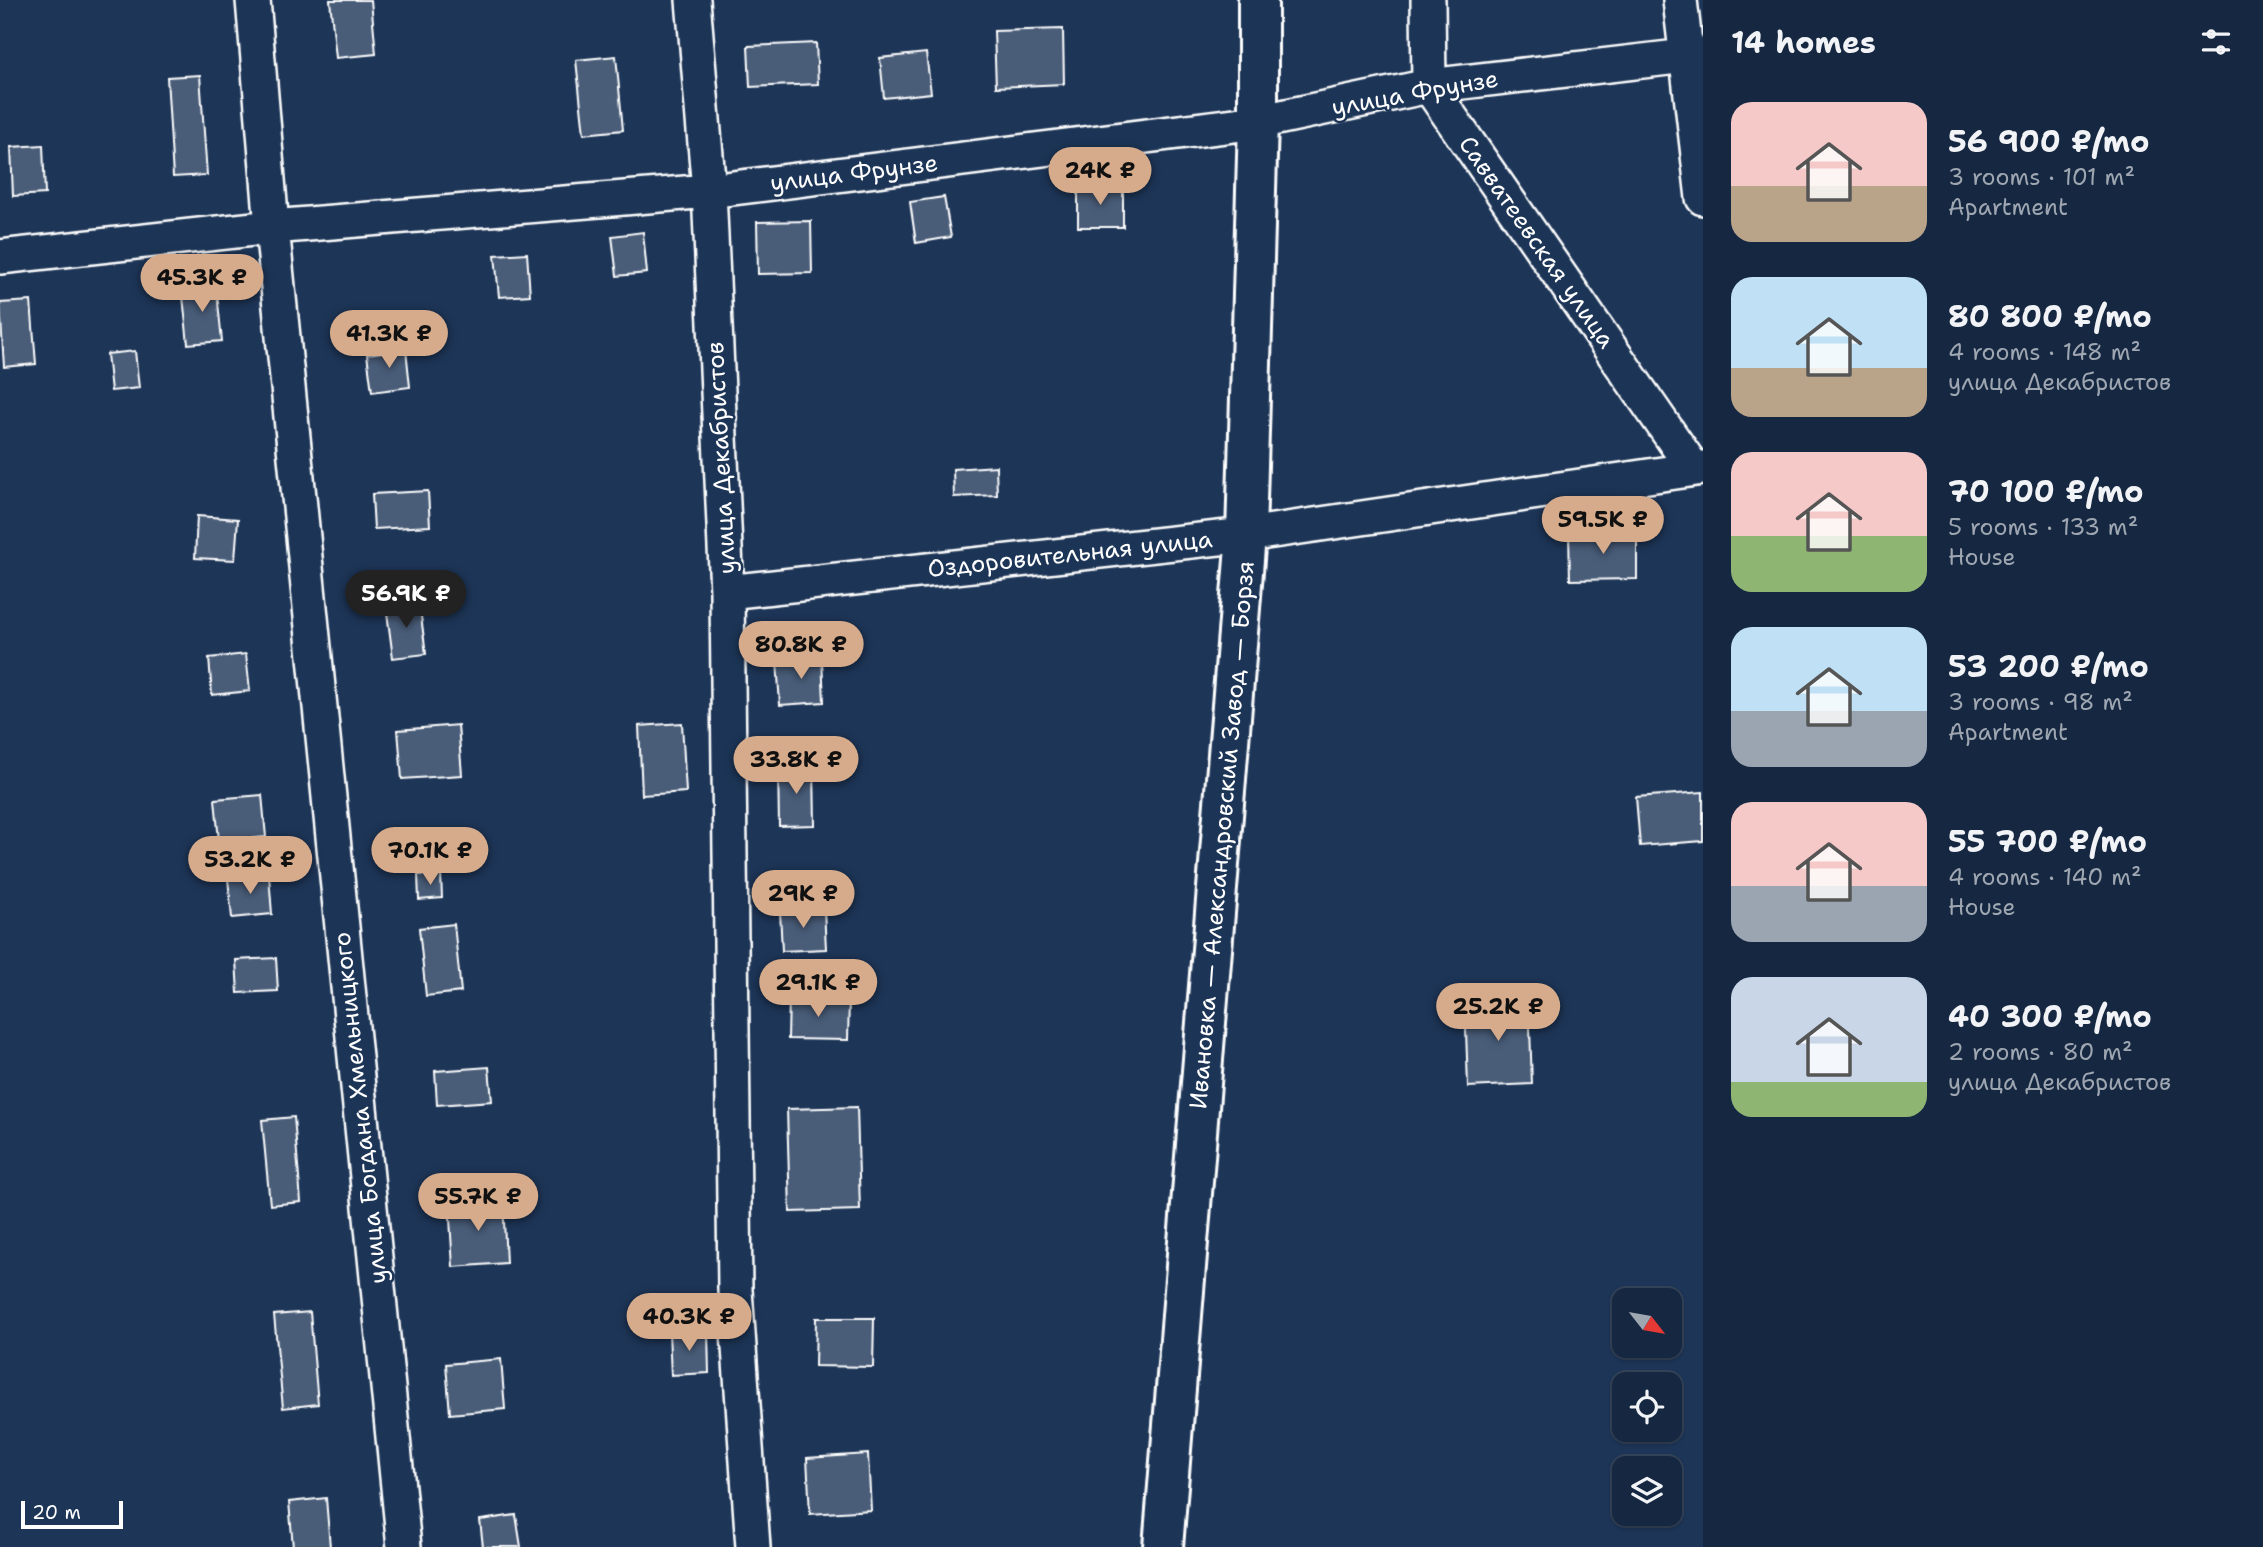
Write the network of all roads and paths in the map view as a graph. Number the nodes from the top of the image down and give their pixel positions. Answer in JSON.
{"nodes":[{"id":1,"x":253,"y":0,"type":"edge"},
{"id":2,"x":693,"y":0,"type":"edge"},
{"id":3,"x":1258,"y":0,"type":"edge"},
{"id":4,"x":1428,"y":0,"type":"edge"},
{"id":5,"x":1680,"y":0,"type":"edge"},
{"id":6,"x":1695,"y":55,"type":"edge"},
{"id":7,"x":1429,"y":86,"type":"junction"},
{"id":8,"x":1258,"y":122,"type":"junction"},
{"id":9,"x":709,"y":191,"type":"junction"},
{"id":10,"x":1703,"y":198,"type":"edge"},
{"id":11,"x":272,"y":228,"type":"junction"},
{"id":12,"x":0,"y":257,"type":"edge"},
{"id":13,"x":1698,"y":468,"type":"edge"},
{"id":14,"x":1246,"y":535,"type":"junction"},
{"id":15,"x":727,"y":592,"type":"junction"},
{"id":16,"x":404,"y":1547,"type":"edge"},
{"id":17,"x":752,"y":1547,"type":"edge"},
{"id":18,"x":1163,"y":1547,"type":"edge"}],
"edges":[{"from":1,"to":11,"type":"street","name":"улица Богдана Хмельницкого"},
{"from":2,"to":9,"type":"street","name":"улица Декабристов"},
{"from":3,"to":8,"type":"main road","name":"Ивановка — Александровский Завод — Борзя"},
{"from":4,"to":7,"type":"street"},
{"from":5,"to":6,"type":"street"},
{"from":6,"to":7,"type":"street","name":"улица Фрунзе"},
{"from":6,"to":10,"type":"street"},
{"from":7,"to":8,"type":"street","name":"улица Фрунзе"},
{"from":7,"to":13,"type":"street","name":"Савватеевская улица"},
{"from":8,"to":9,"type":"street","name":"улица Фрунзе"},
{"from":8,"to":14,"type":"main road","name":"Ивановка — Александровский Завод — Борзя"},
{"from":9,"to":11,"type":"street","name":"улица Фрунзе"},
{"from":9,"to":15,"type":"street","name":"улица Декабристов"},
{"from":11,"to":12,"type":"street","name":"улица Фрунзе"},
{"from":11,"to":16,"type":"street","name":"улица Богдана Хмельницкого"},
{"from":13,"to":14,"type":"street","name":"Оздоровительная улица"},
{"from":14,"to":15,"type":"street","name":"Оздоровительная улица"},
{"from":14,"to":18,"type":"main road","name":"Ивановка — Александровский Завод — Борзя"},
{"from":15,"to":17,"type":"street","name":"улица Декабристов"}]}
